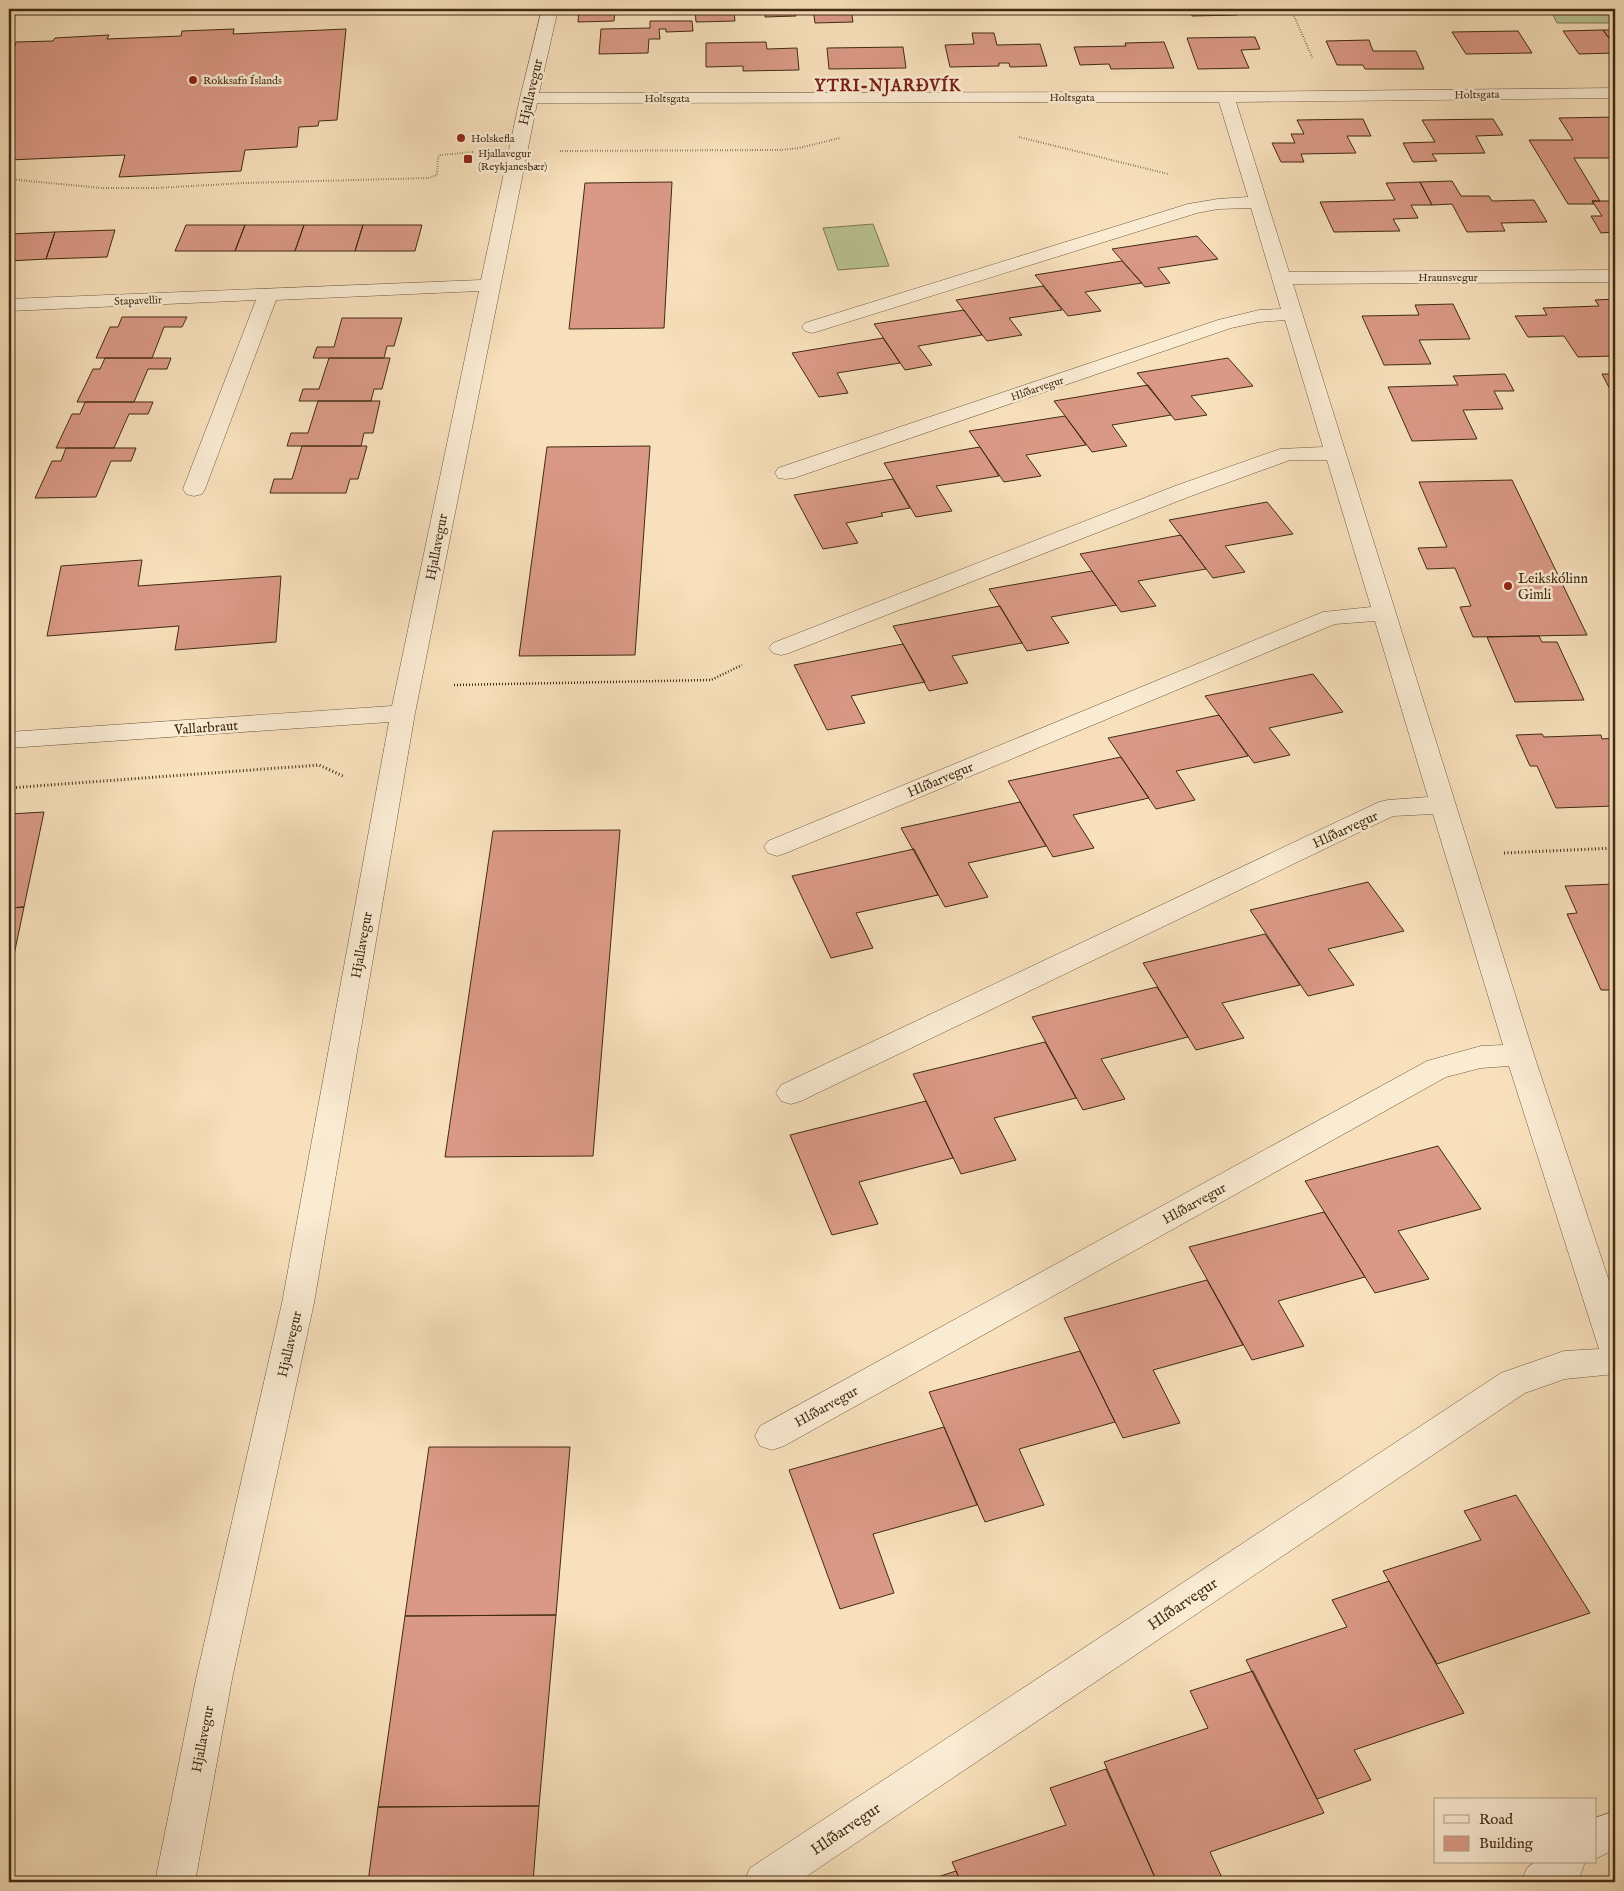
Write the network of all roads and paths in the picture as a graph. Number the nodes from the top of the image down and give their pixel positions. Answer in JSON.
{"nodes":[{"id":1,"x":550,"y":9,"type":"edge"},
{"id":2,"x":1291,"y":9,"type":"edge"},
{"id":3,"x":1615,"y":93,"type":"edge"},
{"id":4,"x":1330,"y":96,"type":"junction"},
{"id":5,"x":1226,"y":97,"type":"junction"},
{"id":6,"x":528,"y":98,"type":"junction"},
{"id":7,"x":844,"y":136,"type":"dead end"},
{"id":8,"x":1011,"y":136,"type":"dead end"},
{"id":9,"x":517,"y":151,"type":"junction"},
{"id":10,"x":9,"y":179,"type":"edge"},
{"id":11,"x":1258,"y":202,"type":"junction"},
{"id":12,"x":1218,"y":204,"type":"junction"},
{"id":13,"x":1615,"y":276,"type":"edge"},
{"id":14,"x":1281,"y":278,"type":"junction"},
{"id":15,"x":489,"y":285,"type":"junction"},
{"id":16,"x":268,"y":294,"type":"junction"},
{"id":17,"x":9,"y":305,"type":"edge"},
{"id":18,"x":1292,"y":314,"type":"junction"},
{"id":19,"x":812,"y":327,"type":"dead end"},
{"id":20,"x":1334,"y":453,"type":"junction"},
{"id":21,"x":786,"y":473,"type":"dead end"},
{"id":22,"x":194,"y":489,"type":"dead end"},
{"id":23,"x":1384,"y":613,"type":"junction"},
{"id":24,"x":781,"y":648,"type":"joint"},
{"id":25,"x":406,"y":699,"type":"junction"},
{"id":26,"x":9,"y":740,"type":"edge"},
{"id":27,"x":390,"y":782,"type":"junction"},
{"id":28,"x":9,"y":788,"type":"edge"},
{"id":29,"x":1443,"y":806,"type":"junction"},
{"id":30,"x":777,"y":847,"type":"dead end"},
{"id":31,"x":1615,"y":848,"type":"edge"},
{"id":32,"x":1459,"y":855,"type":"junction"},
{"id":33,"x":1520,"y":1055,"type":"junction"},
{"id":34,"x":791,"y":1093,"type":"dead end"},
{"id":35,"x":1615,"y":1348,"type":"edge"},
{"id":36,"x":1615,"y":1361,"type":"edge"},
{"id":37,"x":772,"y":1436,"type":"dead end"},
{"id":38,"x":1615,"y":1830,"type":"edge"},
{"id":39,"x":1596,"y":1839,"type":"edge"},
{"id":40,"x":1564,"y":1864,"type":"edge"},
{"id":41,"x":175,"y":1882,"type":"edge"},
{"id":42,"x":764,"y":1882,"type":"edge"},
{"id":43,"x":1541,"y":1882,"type":"edge"}],
"edges":[{"from":1,"to":6,"type":"street","name":"Hjallavegur"},
{"from":2,"to":4,"type":"path"},
{"from":3,"to":4,"type":"street","name":"Holtsgata"},
{"from":4,"to":5,"type":"street","name":"Holtsgata"},
{"from":5,"to":6,"type":"street","name":"Holtsgata"},
{"from":5,"to":11,"type":"street"},
{"from":6,"to":9,"type":"street","name":"Hjallavegur"},
{"from":7,"to":9,"type":"path"},
{"from":8,"to":12,"type":"path"},
{"from":9,"to":10,"type":"path"},
{"from":9,"to":15,"type":"street","name":"Hjallavegur"},
{"from":11,"to":12,"type":"street"},
{"from":11,"to":14,"type":"street"},
{"from":12,"to":19,"type":"street"},
{"from":13,"to":14,"type":"street","name":"Hraunsvegur"},
{"from":14,"to":18,"type":"street"},
{"from":15,"to":16,"type":"street","name":"Stapavellir"},
{"from":15,"to":25,"type":"street","name":"Hjallavegur"},
{"from":16,"to":17,"type":"street","name":"Stapavellir"},
{"from":16,"to":22,"type":"street"},
{"from":18,"to":20,"type":"street"},
{"from":18,"to":21,"type":"street","name":"Hlíðarvegur"},
{"from":20,"to":23,"type":"street"},
{"from":20,"to":24,"type":"street"},
{"from":23,"to":29,"type":"street"},
{"from":23,"to":30,"type":"street","name":"Hlíðarvegur"},
{"from":24,"to":25,"type":"path"},
{"from":25,"to":26,"type":"street","name":"Vallarbraut"},
{"from":25,"to":27,"type":"street","name":"Hjallavegur"},
{"from":27,"to":28,"type":"path"},
{"from":27,"to":41,"type":"street","name":"Hjallavegur"},
{"from":29,"to":32,"type":"street"},
{"from":29,"to":34,"type":"street","name":"Hlíðarvegur"},
{"from":31,"to":32,"type":"path"},
{"from":32,"to":33,"type":"street"},
{"from":33,"to":35,"type":"street"},
{"from":33,"to":37,"type":"street","name":"Hlíðarvegur"},
{"from":36,"to":42,"type":"street","name":"Hlíðarvegur"},
{"from":38,"to":39,"type":"street"},
{"from":40,"to":43,"type":"street"}]}
